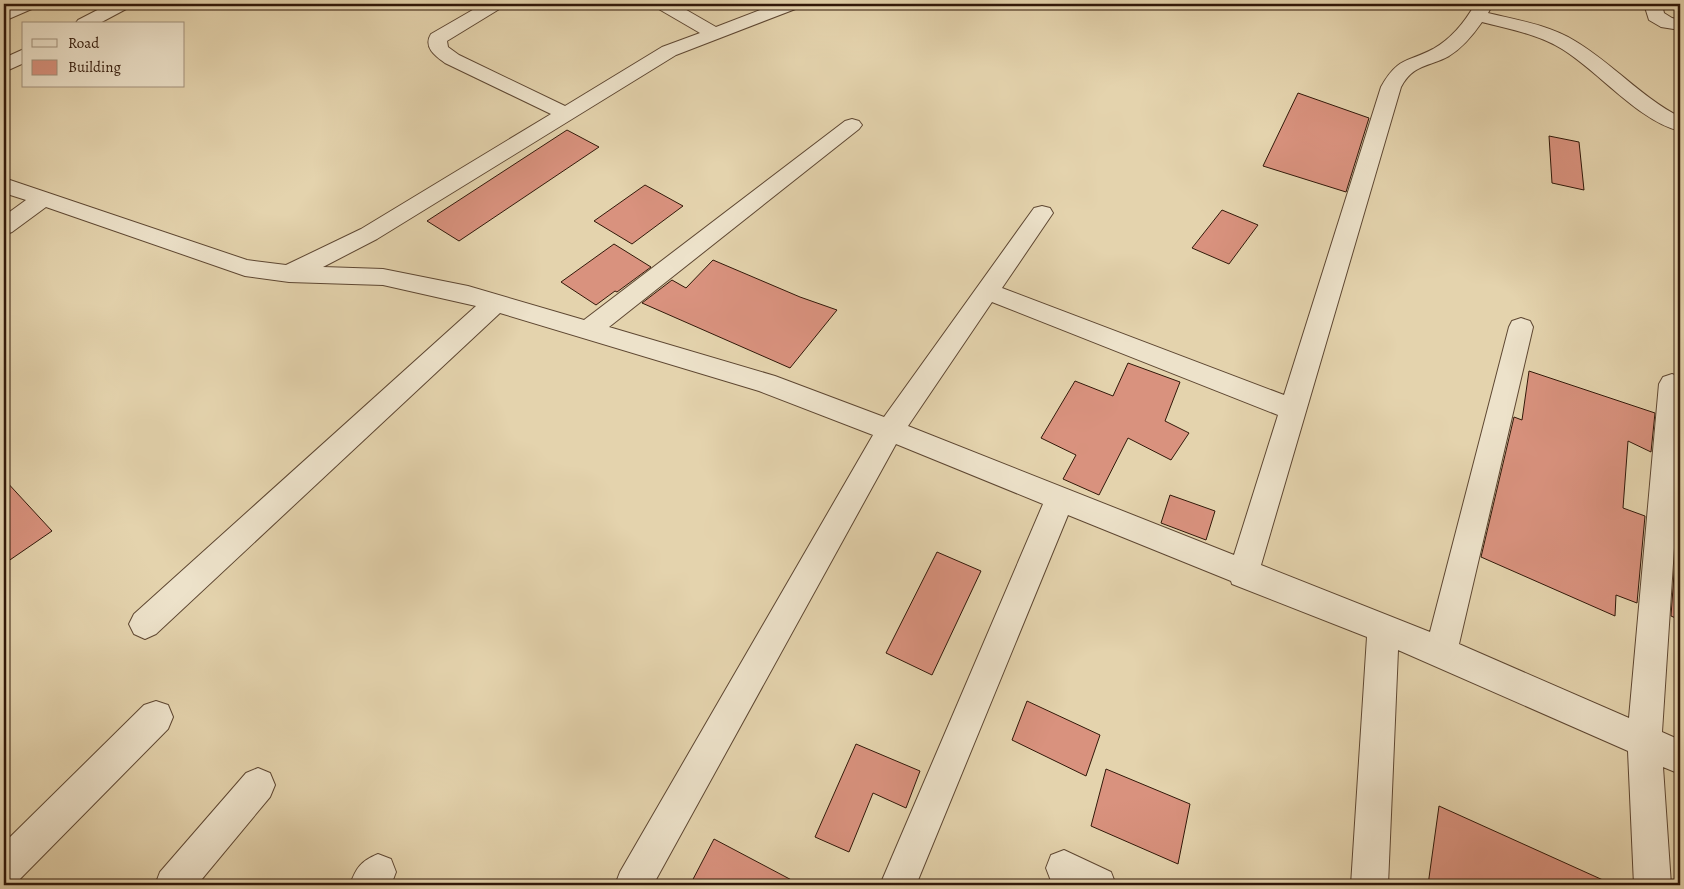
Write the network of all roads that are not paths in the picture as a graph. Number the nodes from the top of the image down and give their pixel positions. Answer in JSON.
{"nodes":[{"id":1,"x":28,"y":4,"type":"edge"},
{"id":2,"x":122,"y":4,"type":"edge"},
{"id":3,"x":495,"y":4,"type":"edge"},
{"id":4,"x":663,"y":4,"type":"edge"},
{"id":5,"x":792,"y":4,"type":"edge"},
{"id":6,"x":1653,"y":4,"type":"edge"},
{"id":7,"x":1481,"y":10,"type":"edge"},
{"id":8,"x":4,"y":16,"type":"edge"},
{"id":9,"x":88,"y":22,"type":"edge"},
{"id":10,"x":1680,"y":25,"type":"edge"},
{"id":11,"x":716,"y":34,"type":"junction"},
{"id":12,"x":22,"y":57,"type":"edge"},
{"id":13,"x":4,"y":66,"type":"edge"},
{"id":14,"x":566,"y":114,"type":"junction"},
{"id":15,"x":852,"y":125,"type":"dead end"},
{"id":16,"x":1680,"y":125,"type":"edge"},
{"id":17,"x":4,"y":185,"type":"edge"},
{"id":18,"x":43,"y":199,"type":"junction"},
{"id":19,"x":1042,"y":213,"type":"dead end"},
{"id":20,"x":4,"y":227,"type":"edge"},
{"id":21,"x":289,"y":274,"type":"junction"},
{"id":22,"x":987,"y":291,"type":"junction"},
{"id":23,"x":494,"y":304,"type":"junction"},
{"id":24,"x":1521,"y":327,"type":"dead end"},
{"id":25,"x":586,"y":331,"type":"junction"},
{"id":26,"x":1672,"y":384,"type":"dead end"},
{"id":27,"x":1293,"y":410,"type":"junction"},
{"id":28,"x":890,"y":430,"type":"junction"},
{"id":29,"x":1060,"y":499,"type":"junction"},
{"id":30,"x":1243,"y":574,"type":"junction"},
{"id":31,"x":145,"y":624,"type":"dead end"},
{"id":32,"x":1383,"y":630,"type":"junction"},
{"id":33,"x":1440,"y":652,"type":"junction"},
{"id":34,"x":156,"y":717,"type":"dead end"},
{"id":35,"x":1644,"y":741,"type":"junction"},
{"id":36,"x":1680,"y":757,"type":"edge"},
{"id":37,"x":258,"y":785,"type":"dead end"},
{"id":38,"x":1064,"y":868,"type":"dead end"},
{"id":39,"x":4,"y":869,"type":"edge"},
{"id":40,"x":173,"y":885,"type":"edge"},
{"id":41,"x":633,"y":885,"type":"edge"},
{"id":42,"x":898,"y":885,"type":"edge"},
{"id":43,"x":1098,"y":885,"type":"edge"},
{"id":44,"x":1369,"y":885,"type":"edge"},
{"id":45,"x":1653,"y":885,"type":"edge"}],
"edges":[{"from":1,"to":8,"type":"street"},
{"from":2,"to":9,"type":"street"},
{"from":3,"to":14,"type":"street"},
{"from":4,"to":11,"type":"street"},
{"from":5,"to":11,"type":"street"},
{"from":6,"to":10,"type":"street"},
{"from":7,"to":16,"type":"street"},
{"from":7,"to":27,"type":"street"},
{"from":11,"to":14,"type":"street"},
{"from":12,"to":13,"type":"street"},
{"from":14,"to":21,"type":"street"},
{"from":15,"to":25,"type":"street"},
{"from":17,"to":18,"type":"street"},
{"from":18,"to":20,"type":"street"},
{"from":18,"to":21,"type":"street"},
{"from":19,"to":22,"type":"street"},
{"from":21,"to":23,"type":"street"},
{"from":22,"to":27,"type":"street"},
{"from":22,"to":28,"type":"street"},
{"from":23,"to":25,"type":"street"},
{"from":23,"to":31,"type":"street"},
{"from":24,"to":33,"type":"street"},
{"from":25,"to":28,"type":"street"},
{"from":26,"to":35,"type":"street"},
{"from":27,"to":30,"type":"street"},
{"from":28,"to":29,"type":"street"},
{"from":28,"to":41,"type":"street"},
{"from":29,"to":30,"type":"street"},
{"from":29,"to":42,"type":"street"},
{"from":30,"to":32,"type":"street"},
{"from":32,"to":33,"type":"street"},
{"from":32,"to":44,"type":"street"},
{"from":33,"to":35,"type":"street"},
{"from":34,"to":39,"type":"street"},
{"from":35,"to":36,"type":"street"},
{"from":35,"to":45,"type":"street"},
{"from":37,"to":40,"type":"street"},
{"from":38,"to":43,"type":"street"}]}
